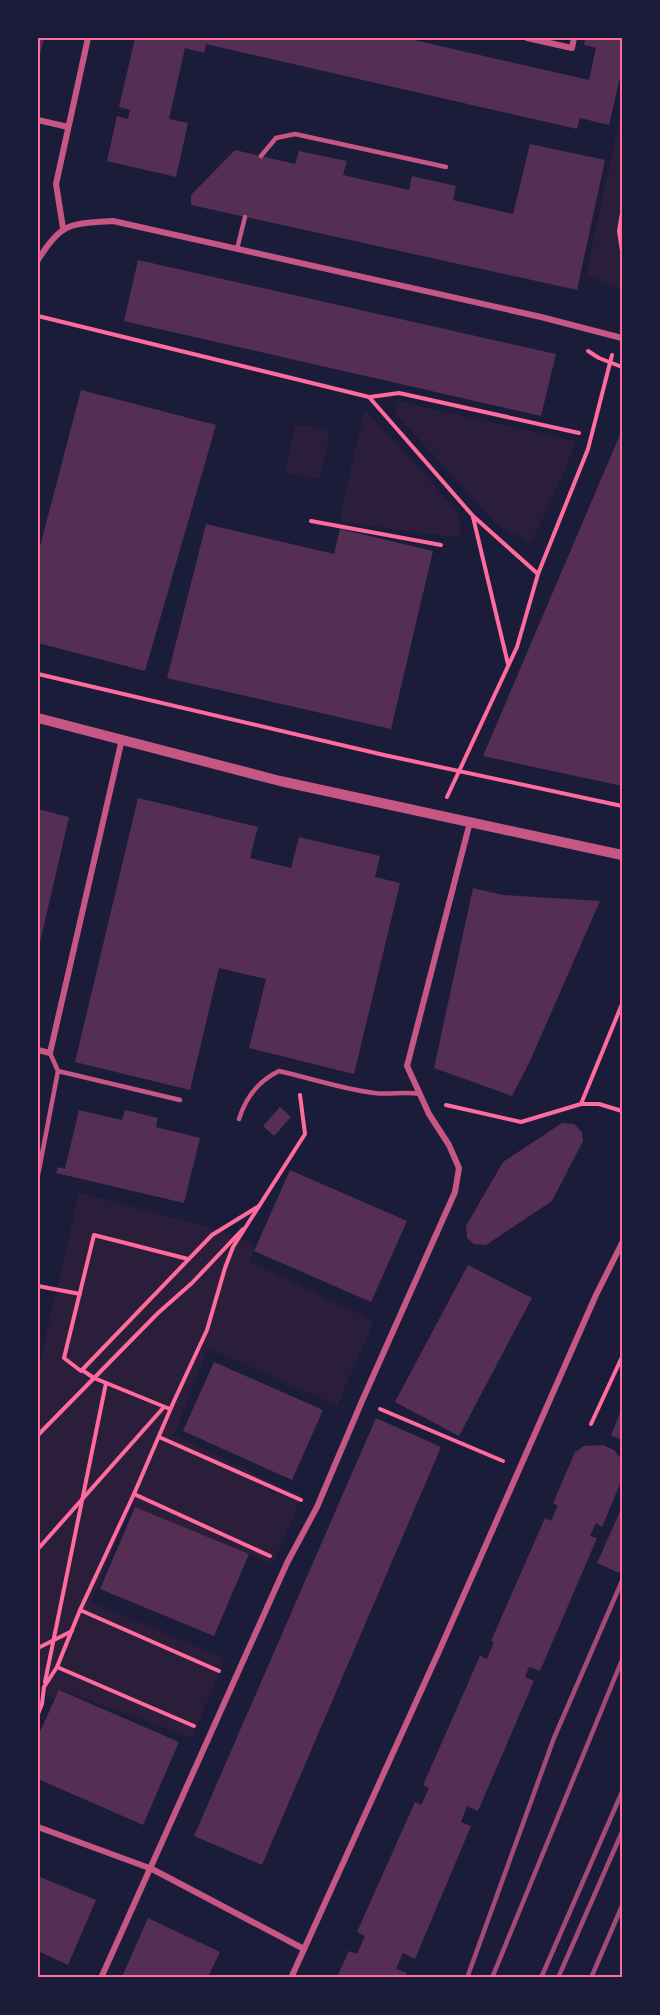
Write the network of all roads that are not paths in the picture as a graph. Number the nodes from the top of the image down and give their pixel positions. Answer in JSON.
{"nodes":[{"id":1,"x":88,"y":38,"type":"edge"},
{"id":2,"x":527,"y":38,"type":"edge"},
{"id":3,"x":574,"y":38,"type":"edge"},
{"id":4,"x":38,"y":120,"type":"edge"},
{"id":5,"x":68,"y":127,"type":"junction"},
{"id":6,"x":261,"y":156,"type":"dead end"},
{"id":7,"x":446,"y":167,"type":"dead end"},
{"id":8,"x":245,"y":217,"type":"dead end"},
{"id":9,"x":63,"y":228,"type":"junction"},
{"id":10,"x":237,"y":249,"type":"junction"},
{"id":11,"x":38,"y":260,"type":"edge"},
{"id":12,"x":620,"y":336,"type":"edge"},
{"id":13,"x":38,"y":718,"type":"edge"},
{"id":14,"x":122,"y":740,"type":"junction"},
{"id":15,"x":470,"y":822,"type":"junction"},
{"id":16,"x":622,"y":855,"type":"edge"},
{"id":17,"x":38,"y":1050,"type":"edge"},
{"id":18,"x":50,"y":1053,"type":"junction"},
{"id":19,"x":58,"y":1071,"type":"junction"},
{"id":20,"x":420,"y":1094,"type":"junction"},
{"id":21,"x":180,"y":1100,"type":"dead end"},
{"id":22,"x":239,"y":1119,"type":"dead end"},
{"id":23,"x":38,"y":1175,"type":"edge"},
{"id":24,"x":622,"y":1244,"type":"edge"},
{"id":25,"x":38,"y":1827,"type":"edge"},
{"id":26,"x":152,"y":1869,"type":"junction"},
{"id":27,"x":304,"y":1949,"type":"junction"},
{"id":28,"x":101,"y":1977,"type":"edge"},
{"id":29,"x":291,"y":1977,"type":"edge"}],
"edges":[{"from":1,"to":5,"type":"street"},
{"from":2,"to":3,"type":"street"},
{"from":4,"to":5,"type":"street"},
{"from":5,"to":9,"type":"street"},
{"from":6,"to":7,"type":"lane"},
{"from":8,"to":10,"type":"lane"},
{"from":9,"to":10,"type":"street"},
{"from":9,"to":11,"type":"street"},
{"from":10,"to":12,"type":"street"},
{"from":13,"to":14,"type":"street"},
{"from":14,"to":15,"type":"street"},
{"from":14,"to":18,"type":"street"},
{"from":15,"to":16,"type":"street"},
{"from":15,"to":20,"type":"street"},
{"from":17,"to":18,"type":"street"},
{"from":18,"to":19,"type":"lane"},
{"from":19,"to":21,"type":"lane"},
{"from":19,"to":23,"type":"lane"},
{"from":20,"to":22,"type":"lane"},
{"from":20,"to":26,"type":"street"},
{"from":24,"to":27,"type":"street"},
{"from":25,"to":26,"type":"street"},
{"from":26,"to":27,"type":"street"},
{"from":26,"to":28,"type":"street"},
{"from":27,"to":29,"type":"street"}]}
